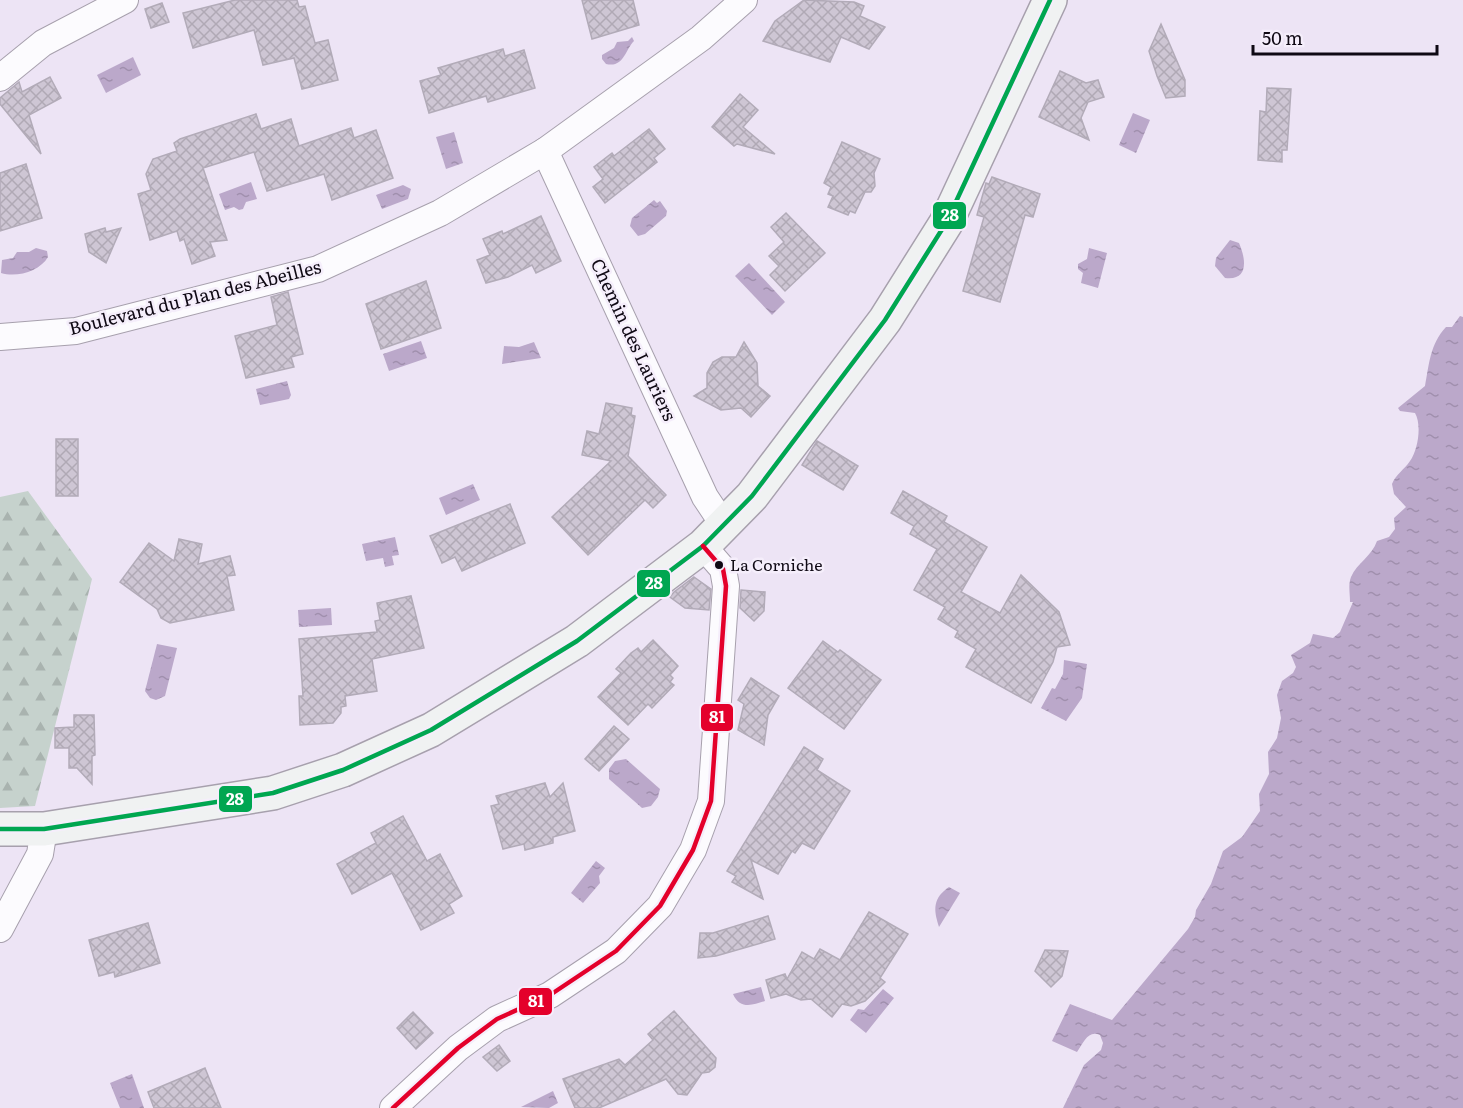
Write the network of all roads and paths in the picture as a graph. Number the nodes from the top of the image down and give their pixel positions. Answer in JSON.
{"nodes":[{"id":1,"x":125,"y":0,"type":"edge"},
{"id":2,"x":744,"y":0,"type":"edge"},
{"id":3,"x":1050,"y":0,"type":"edge"},
{"id":4,"x":0,"y":78,"type":"edge"},
{"id":5,"x":545,"y":151,"type":"junction"},
{"id":6,"x":0,"y":337,"type":"edge"},
{"id":7,"x":714,"y":537,"type":"junction"},
{"id":8,"x":0,"y":829,"type":"edge"},
{"id":9,"x":44,"y":829,"type":"junction"},
{"id":10,"x":0,"y":929,"type":"edge"},
{"id":11,"x":393,"y":1108,"type":"edge"}],
"edges":[{"from":1,"to":4,"type":"street"},
{"from":2,"to":5,"type":"street","name":"Boulevard du Plan des Abeilles"},
{"from":3,"to":7,"type":"street"},
{"from":5,"to":6,"type":"street","name":"Boulevard du Plan des Abeilles"},
{"from":5,"to":7,"type":"street","name":"Chemin des Lauriers"},
{"from":7,"to":9,"type":"street"},
{"from":7,"to":11,"type":"street","name":"Chemin des Lauriers"},
{"from":8,"to":9,"type":"street"},
{"from":9,"to":10,"type":"street"}]}
